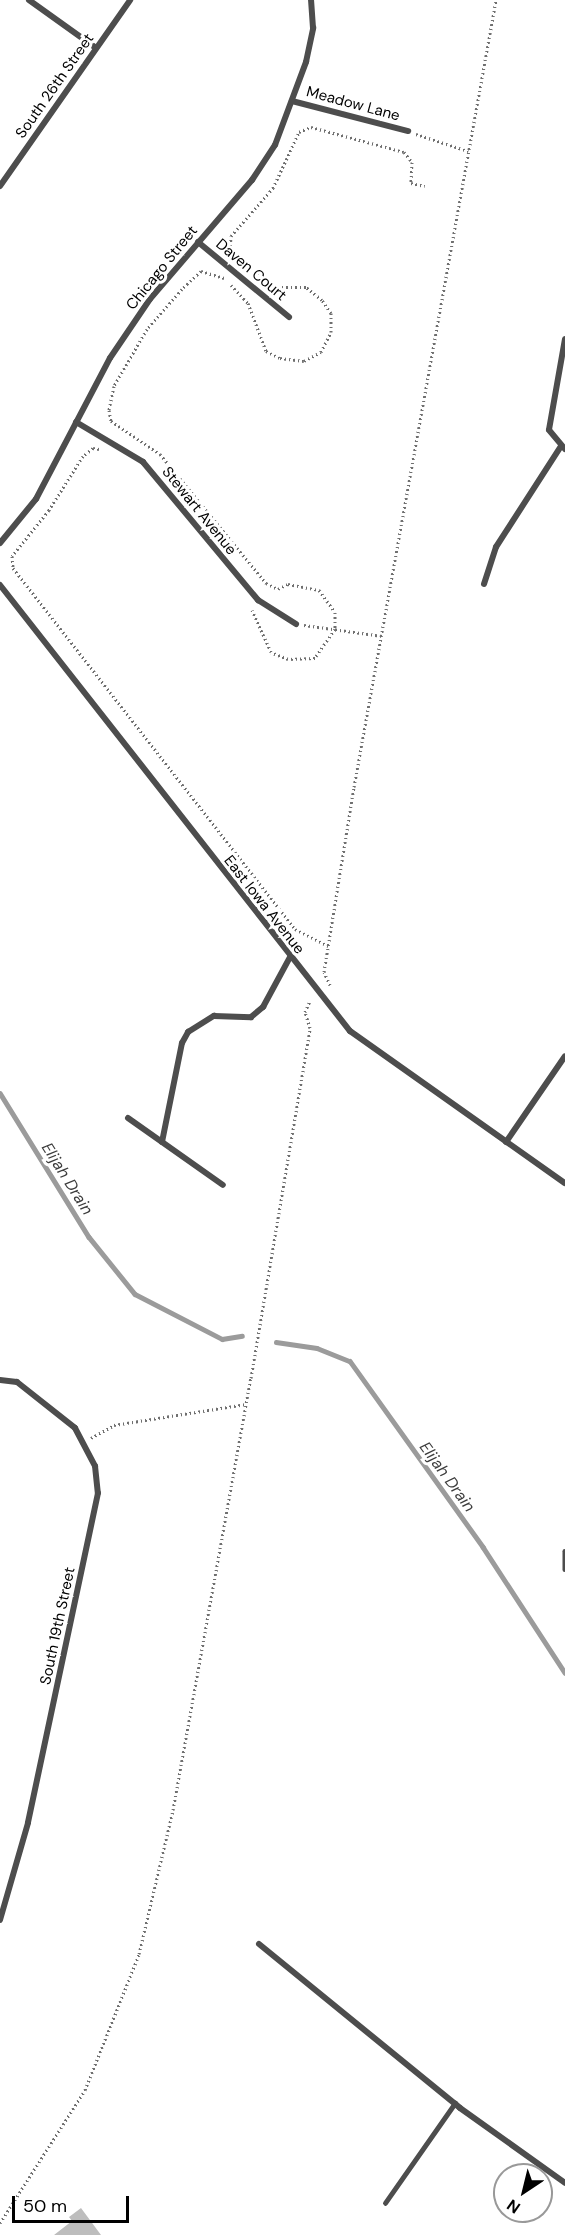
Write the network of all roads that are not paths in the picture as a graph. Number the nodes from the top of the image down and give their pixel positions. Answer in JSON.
{"nodes":[{"id":1,"x":29,"y":0,"type":"edge"},
{"id":2,"x":130,"y":0,"type":"edge"},
{"id":3,"x":311,"y":0,"type":"edge"},
{"id":4,"x":96,"y":48,"type":"junction"},
{"id":5,"x":292,"y":101,"type":"junction"},
{"id":6,"x":408,"y":131,"type":"road end"},
{"id":7,"x":0,"y":186,"type":"edge"},
{"id":8,"x":198,"y":242,"type":"junction"},
{"id":9,"x":289,"y":317,"type":"dead end"},
{"id":10,"x":565,"y":339,"type":"edge"},
{"id":11,"x":76,"y":422,"type":"junction"},
{"id":12,"x":563,"y":448,"type":"edge"},
{"id":13,"x":0,"y":543,"type":"edge"},
{"id":14,"x":484,"y":584,"type":"dead end"},
{"id":15,"x":0,"y":585,"type":"edge"},
{"id":16,"x":296,"y":624,"type":"road end"},
{"id":17,"x":290,"y":957,"type":"junction"},
{"id":18,"x":565,"y":1056,"type":"edge"},
{"id":19,"x":128,"y":1118,"type":"dead end"},
{"id":20,"x":162,"y":1142,"type":"junction"},
{"id":21,"x":506,"y":1142,"type":"junction"},
{"id":22,"x":565,"y":1183,"type":"edge"},
{"id":23,"x":223,"y":1185,"type":"dead end"},
{"id":24,"x":0,"y":1380,"type":"edge"},
{"id":25,"x":565,"y":1551,"type":"edge"},
{"id":26,"x":565,"y":1569,"type":"edge"},
{"id":27,"x":2,"y":1903,"type":"edge"},
{"id":28,"x":0,"y":1920,"type":"edge"},
{"id":29,"x":259,"y":1944,"type":"dead end"},
{"id":30,"x":455,"y":2103,"type":"junction"},
{"id":31,"x":565,"y":2183,"type":"edge"},
{"id":32,"x":385,"y":2203,"type":"dead end"}],
"edges":[{"from":1,"to":4,"type":"street"},
{"from":2,"to":4,"type":"street","name":"South 26th Street"},
{"from":3,"to":5,"type":"street","name":"Chicago Street"},
{"from":4,"to":7,"type":"street","name":"South 26th Street"},
{"from":5,"to":6,"type":"street","name":"Meadow Lane"},
{"from":5,"to":8,"type":"street","name":"Chicago Street"},
{"from":8,"to":9,"type":"street","name":"Daven Court"},
{"from":8,"to":11,"type":"street","name":"Chicago Street"},
{"from":10,"to":12,"type":"street"},
{"from":11,"to":13,"type":"street","name":"Chicago Street"},
{"from":11,"to":16,"type":"street","name":"Stewart Avenue"},
{"from":12,"to":14,"type":"street"},
{"from":15,"to":17,"type":"street","name":"East Iowa Avenue"},
{"from":17,"to":20,"type":"street"},
{"from":17,"to":21,"type":"street","name":"East Iowa Avenue"},
{"from":18,"to":21,"type":"street"},
{"from":19,"to":20,"type":"street"},
{"from":20,"to":23,"type":"street"},
{"from":21,"to":22,"type":"street","name":"East Iowa Avenue"},
{"from":24,"to":27,"type":"street","name":"South 19th Street"},
{"from":25,"to":26,"type":"lane"},
{"from":27,"to":28,"type":"street","name":"South 19th Street"},
{"from":29,"to":30,"type":"street"},
{"from":30,"to":31,"type":"street"},
{"from":30,"to":32,"type":"lane"}]}
